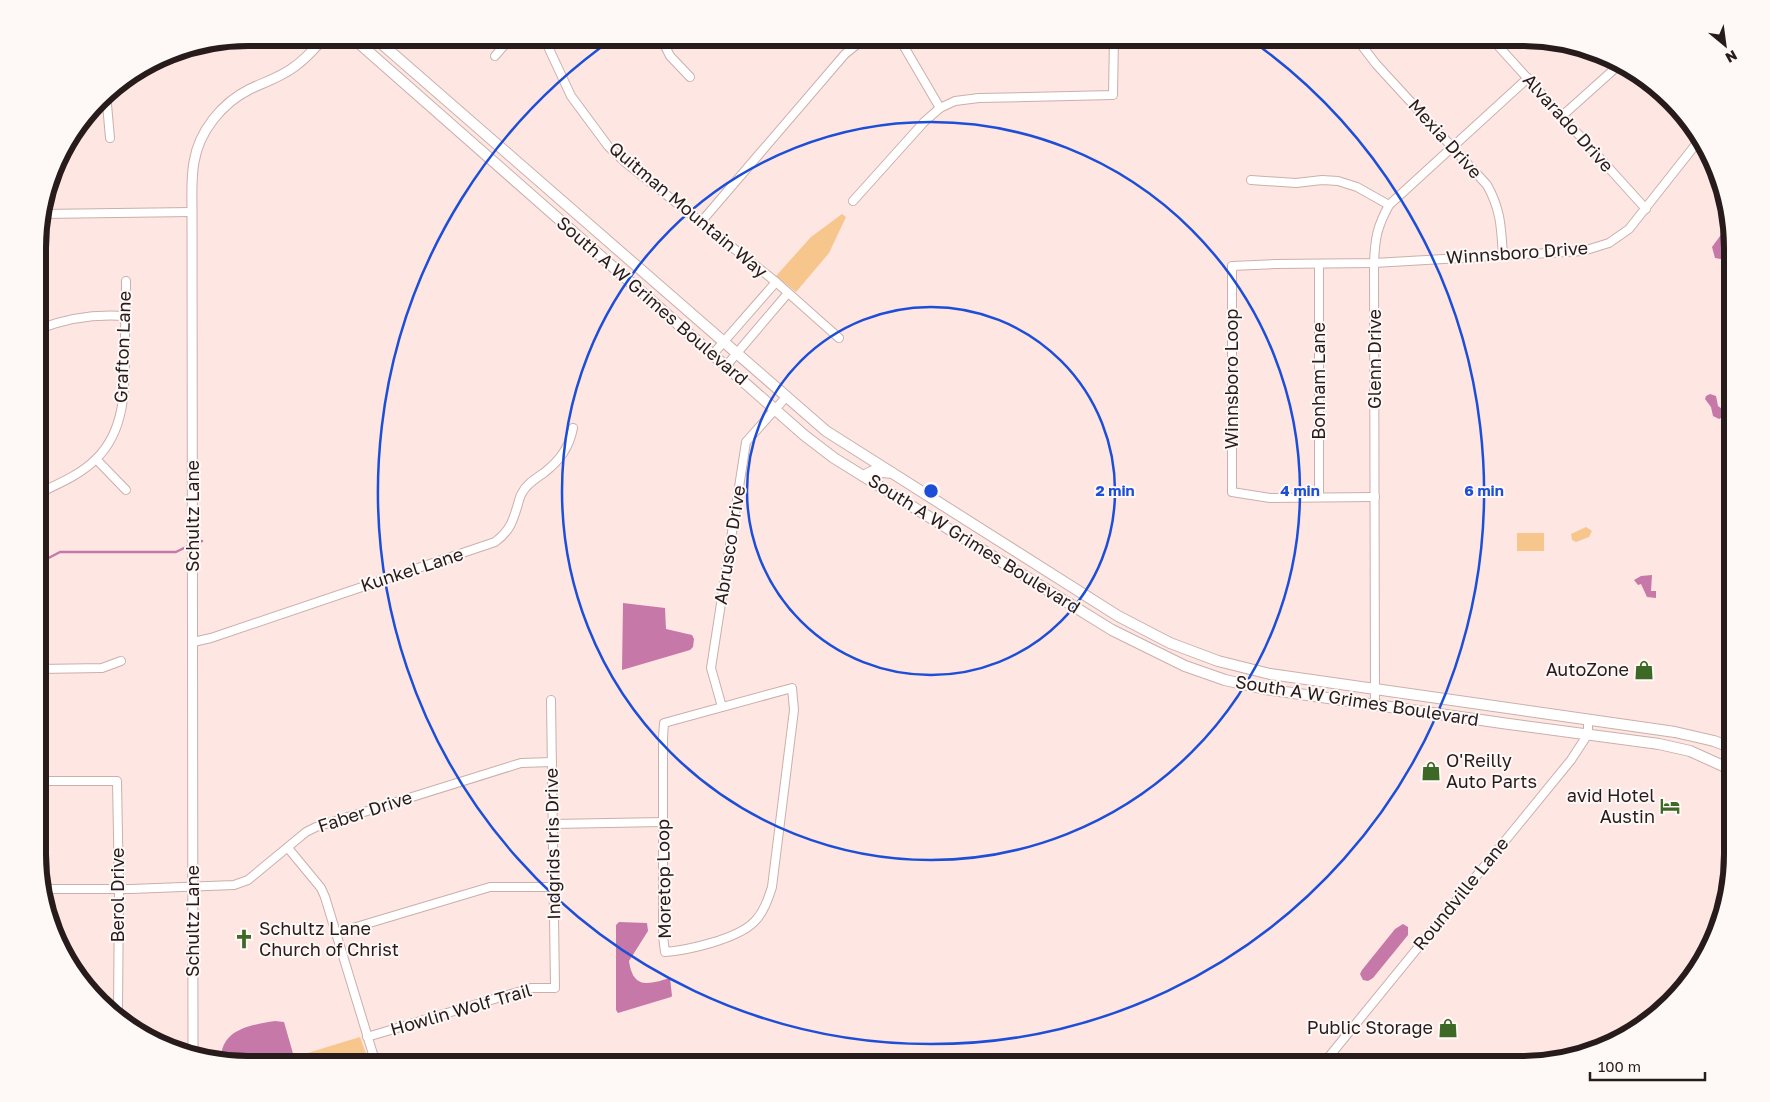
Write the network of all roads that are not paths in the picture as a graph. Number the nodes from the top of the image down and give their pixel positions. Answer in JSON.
{"nodes":[{"id":1,"x":316,"y":46,"type":"edge"},
{"id":2,"x":362,"y":46,"type":"edge"},
{"id":3,"x":384,"y":46,"type":"edge"},
{"id":4,"x":504,"y":46,"type":"edge"},
{"id":5,"x":548,"y":46,"type":"edge"},
{"id":6,"x":665,"y":46,"type":"edge"},
{"id":7,"x":855,"y":46,"type":"edge"},
{"id":8,"x":904,"y":46,"type":"edge"},
{"id":9,"x":1114,"y":46,"type":"edge"},
{"id":10,"x":1362,"y":46,"type":"edge"},
{"id":11,"x":1500,"y":46,"type":"edge"},
{"id":12,"x":495,"y":56,"type":"dead end"},
{"id":13,"x":1615,"y":69,"type":"edge"},
{"id":14,"x":690,"y":77,"type":"dead end"},
{"id":15,"x":1528,"y":78,"type":"junction"},
{"id":16,"x":105,"y":105,"type":"edge"},
{"id":17,"x":940,"y":108,"type":"junction"},
{"id":18,"x":462,"y":113,"type":"junction"},
{"id":19,"x":1562,"y":116,"type":"junction"},
{"id":20,"x":452,"y":125,"type":"junction"},
{"id":21,"x":110,"y":138,"type":"dead end"},
{"id":22,"x":1696,"y":145,"type":"edge"},
{"id":23,"x":1452,"y":148,"type":"junction"},
{"id":24,"x":538,"y":180,"type":"junction"},
{"id":25,"x":1251,"y":180,"type":"dead end"},
{"id":26,"x":528,"y":192,"type":"junction"},
{"id":27,"x":853,"y":201,"type":"dead end"},
{"id":28,"x":1389,"y":204,"type":"junction"},
{"id":29,"x":1646,"y":209,"type":"junction"},
{"id":30,"x":192,"y":212,"type":"junction"},
{"id":31,"x":49,"y":214,"type":"edge"},
{"id":32,"x":701,"y":222,"type":"junction"},
{"id":33,"x":1503,"y":255,"type":"junction"},
{"id":34,"x":635,"y":264,"type":"junction"},
{"id":35,"x":1319,"y":264,"type":"junction"},
{"id":36,"x":1374,"y":264,"type":"junction"},
{"id":37,"x":624,"y":276,"type":"junction"},
{"id":38,"x":126,"y":281,"type":"dead end"},
{"id":39,"x":776,"y":282,"type":"junction"},
{"id":40,"x":788,"y":293,"type":"junction"},
{"id":41,"x":125,"y":316,"type":"junction"},
{"id":42,"x":46,"y":327,"type":"edge"},
{"id":43,"x":839,"y":338,"type":"dead end"},
{"id":44,"x":724,"y":342,"type":"junction"},
{"id":45,"x":737,"y":353,"type":"junction"},
{"id":46,"x":713,"y":354,"type":"junction"},
{"id":47,"x":726,"y":366,"type":"junction"},
{"id":48,"x":787,"y":396,"type":"junction"},
{"id":49,"x":776,"y":409,"type":"junction"},
{"id":50,"x":574,"y":428,"type":"dead end"},
{"id":51,"x":96,"y":459,"type":"junction"},
{"id":52,"x":895,"y":473,"type":"junction"},
{"id":53,"x":863,"y":476,"type":"junction"},
{"id":54,"x":46,"y":490,"type":"edge"},
{"id":55,"x":126,"y":490,"type":"dead end"},
{"id":56,"x":1320,"y":497,"type":"junction"},
{"id":57,"x":1375,"y":497,"type":"junction"},
{"id":58,"x":1073,"y":586,"type":"junction"},
{"id":59,"x":1064,"y":600,"type":"junction"},
{"id":60,"x":193,"y":642,"type":"junction"},
{"id":61,"x":1170,"y":643,"type":"junction"},
{"id":62,"x":1164,"y":656,"type":"junction"},
{"id":63,"x":120,"y":661,"type":"dead end"},
{"id":64,"x":46,"y":669,"type":"edge"},
{"id":65,"x":1374,"y":690,"type":"junction"},
{"id":66,"x":551,"y":700,"type":"dead end"},
{"id":67,"x":1375,"y":704,"type":"junction"},
{"id":68,"x":722,"y":707,"type":"junction"},
{"id":69,"x":1588,"y":720,"type":"junction"},
{"id":70,"x":1588,"y":734,"type":"junction"},
{"id":71,"x":1724,"y":745,"type":"edge"},
{"id":72,"x":552,"y":762,"type":"junction"},
{"id":73,"x":1724,"y":765,"type":"edge"},
{"id":74,"x":46,"y":781,"type":"edge"},
{"id":75,"x":663,"y":822,"type":"junction"},
{"id":76,"x":553,"y":824,"type":"junction"},
{"id":77,"x":288,"y":848,"type":"junction"},
{"id":78,"x":554,"y":886,"type":"junction"},
{"id":79,"x":193,"y":887,"type":"junction"},
{"id":80,"x":49,"y":889,"type":"edge"},
{"id":81,"x":119,"y":889,"type":"junction"},
{"id":82,"x":336,"y":933,"type":"junction"},
{"id":83,"x":555,"y":988,"type":"joint"},
{"id":84,"x":115,"y":1006,"type":"edge"},
{"id":85,"x":367,"y":1037,"type":"junction"},
{"id":86,"x":192,"y":1048,"type":"edge"},
{"id":87,"x":373,"y":1056,"type":"edge"},
{"id":88,"x":1330,"y":1056,"type":"edge"}],
"edges":[{"from":1,"to":30,"type":"street","name":"Schultz Lane"},
{"from":2,"to":20,"type":"main road","name":"South A W Grimes Boulevard"},
{"from":3,"to":18,"type":"main road","name":"South A W Grimes Boulevard"},
{"from":4,"to":12,"type":"street"},
{"from":5,"to":32,"type":"street","name":"Quitman Mountain Way"},
{"from":6,"to":14,"type":"street"},
{"from":7,"to":32,"type":"street"},
{"from":8,"to":17,"type":"street"},
{"from":9,"to":17,"type":"street"},
{"from":10,"to":23,"type":"street","name":"Mexia Drive"},
{"from":11,"to":15,"type":"street","name":"Alvarado Drive"},
{"from":13,"to":19,"type":"street"},
{"from":15,"to":19,"type":"street","name":"Alvarado Drive"},
{"from":15,"to":23,"type":"street","name":"Glenn Drive"},
{"from":16,"to":21,"type":"street"},
{"from":17,"to":27,"type":"street"},
{"from":18,"to":20,"type":"main road"},
{"from":18,"to":24,"type":"main road","name":"South A W Grimes Boulevard"},
{"from":19,"to":29,"type":"street","name":"Alvarado Drive"},
{"from":20,"to":26,"type":"main road","name":"South A W Grimes Boulevard"},
{"from":22,"to":29,"type":"street","name":"Winnsboro Drive"},
{"from":23,"to":28,"type":"street","name":"Glenn Drive"},
{"from":23,"to":33,"type":"street","name":"Mexia Drive"},
{"from":24,"to":26,"type":"main road"},
{"from":24,"to":34,"type":"main road","name":"South A W Grimes Boulevard"},
{"from":25,"to":28,"type":"street"},
{"from":26,"to":37,"type":"main road","name":"South A W Grimes Boulevard"},
{"from":28,"to":36,"type":"street","name":"Glenn Drive"},
{"from":29,"to":33,"type":"street","name":"Winnsboro Drive"},
{"from":30,"to":31,"type":"street"},
{"from":30,"to":60,"type":"street","name":"Schultz Lane"},
{"from":32,"to":39,"type":"street","name":"Quitman Mountain Way"},
{"from":33,"to":36,"type":"street","name":"Winnsboro Drive"},
{"from":34,"to":37,"type":"main road"},
{"from":34,"to":44,"type":"main road","name":"South A W Grimes Boulevard"},
{"from":35,"to":36,"type":"street","name":"Winnsboro Loop"},
{"from":35,"to":56,"type":"street","name":"Bonham Lane"},
{"from":35,"to":56,"type":"street","name":"Winnsboro Loop"},
{"from":36,"to":57,"type":"street","name":"Glenn Drive"},
{"from":37,"to":46,"type":"main road","name":"South A W Grimes Boulevard"},
{"from":38,"to":41,"type":"street","name":"Grafton Lane"},
{"from":39,"to":40,"type":"street","name":"Quitman Mountain Way"},
{"from":39,"to":44,"type":"street"},
{"from":40,"to":43,"type":"street","name":"Quitman Mountain Way"},
{"from":40,"to":45,"type":"street"},
{"from":41,"to":42,"type":"street"},
{"from":41,"to":51,"type":"street","name":"Grafton Lane"},
{"from":44,"to":45,"type":"main road","name":"South A W Grimes Boulevard"},
{"from":44,"to":46,"type":"street"},
{"from":45,"to":47,"type":"street"},
{"from":45,"to":48,"type":"main road","name":"South A W Grimes Boulevard"},
{"from":46,"to":47,"type":"main road","name":"South A W Grimes Boulevard"},
{"from":47,"to":49,"type":"main road","name":"South A W Grimes Boulevard"},
{"from":48,"to":49,"type":"street","name":"Abrusco Drive"},
{"from":48,"to":52,"type":"main road","name":"South A W Grimes Boulevard"},
{"from":49,"to":53,"type":"main road","name":"South A W Grimes Boulevard"},
{"from":49,"to":68,"type":"street","name":"Abrusco Drive"},
{"from":50,"to":60,"type":"street","name":"Kunkel Lane"},
{"from":51,"to":54,"type":"street","name":"Grafton Lane"},
{"from":51,"to":55,"type":"street"},
{"from":52,"to":53,"type":"main road"},
{"from":52,"to":58,"type":"main road","name":"South A W Grimes Boulevard"},
{"from":53,"to":59,"type":"main road","name":"South A W Grimes Boulevard"},
{"from":56,"to":57,"type":"street","name":"Winnsboro Loop"},
{"from":57,"to":65,"type":"street","name":"Glenn Drive"},
{"from":58,"to":59,"type":"main road"},
{"from":58,"to":61,"type":"main road","name":"South A W Grimes Boulevard"},
{"from":59,"to":62,"type":"main road","name":"South A W Grimes Boulevard"},
{"from":60,"to":79,"type":"street","name":"Schultz Lane"},
{"from":61,"to":62,"type":"main road"},
{"from":61,"to":65,"type":"main road","name":"South A W Grimes Boulevard"},
{"from":62,"to":67,"type":"main road","name":"South A W Grimes Boulevard"},
{"from":63,"to":64,"type":"street"},
{"from":65,"to":67,"type":"street","name":"Glenn Drive"},
{"from":65,"to":69,"type":"main road","name":"South A W Grimes Boulevard"},
{"from":66,"to":72,"type":"street","name":"Indgrids Iris Drive"},
{"from":67,"to":70,"type":"main road","name":"South A W Grimes Boulevard"},
{"from":68,"to":75,"type":"street","name":"Moretop Loop"},
{"from":68,"to":75,"type":"street","name":"Moretop Loop"},
{"from":69,"to":70,"type":"street"},
{"from":69,"to":71,"type":"main road","name":"South A W Grimes Boulevard"},
{"from":70,"to":73,"type":"main road","name":"South A W Grimes Boulevard"},
{"from":70,"to":88,"type":"street","name":"Roundville Lane"},
{"from":72,"to":76,"type":"street","name":"Indgrids Iris Drive"},
{"from":72,"to":77,"type":"street","name":"Faber Drive"},
{"from":74,"to":81,"type":"street","name":"Berol Drive"},
{"from":75,"to":76,"type":"street"},
{"from":76,"to":78,"type":"street","name":"Indgrids Iris Drive"},
{"from":77,"to":79,"type":"street","name":"Faber Drive"},
{"from":77,"to":82,"type":"street"},
{"from":78,"to":82,"type":"street"},
{"from":78,"to":83,"type":"street","name":"Indgrids Iris Drive"},
{"from":79,"to":81,"type":"street","name":"Faber Drive"},
{"from":79,"to":86,"type":"street","name":"Schultz Lane"},
{"from":80,"to":81,"type":"street","name":"Faber Drive"},
{"from":81,"to":84,"type":"street","name":"Berol Drive"},
{"from":82,"to":85,"type":"street"},
{"from":83,"to":85,"type":"street","name":"Howlin Wolf Trail"},
{"from":85,"to":87,"type":"street"}]}
